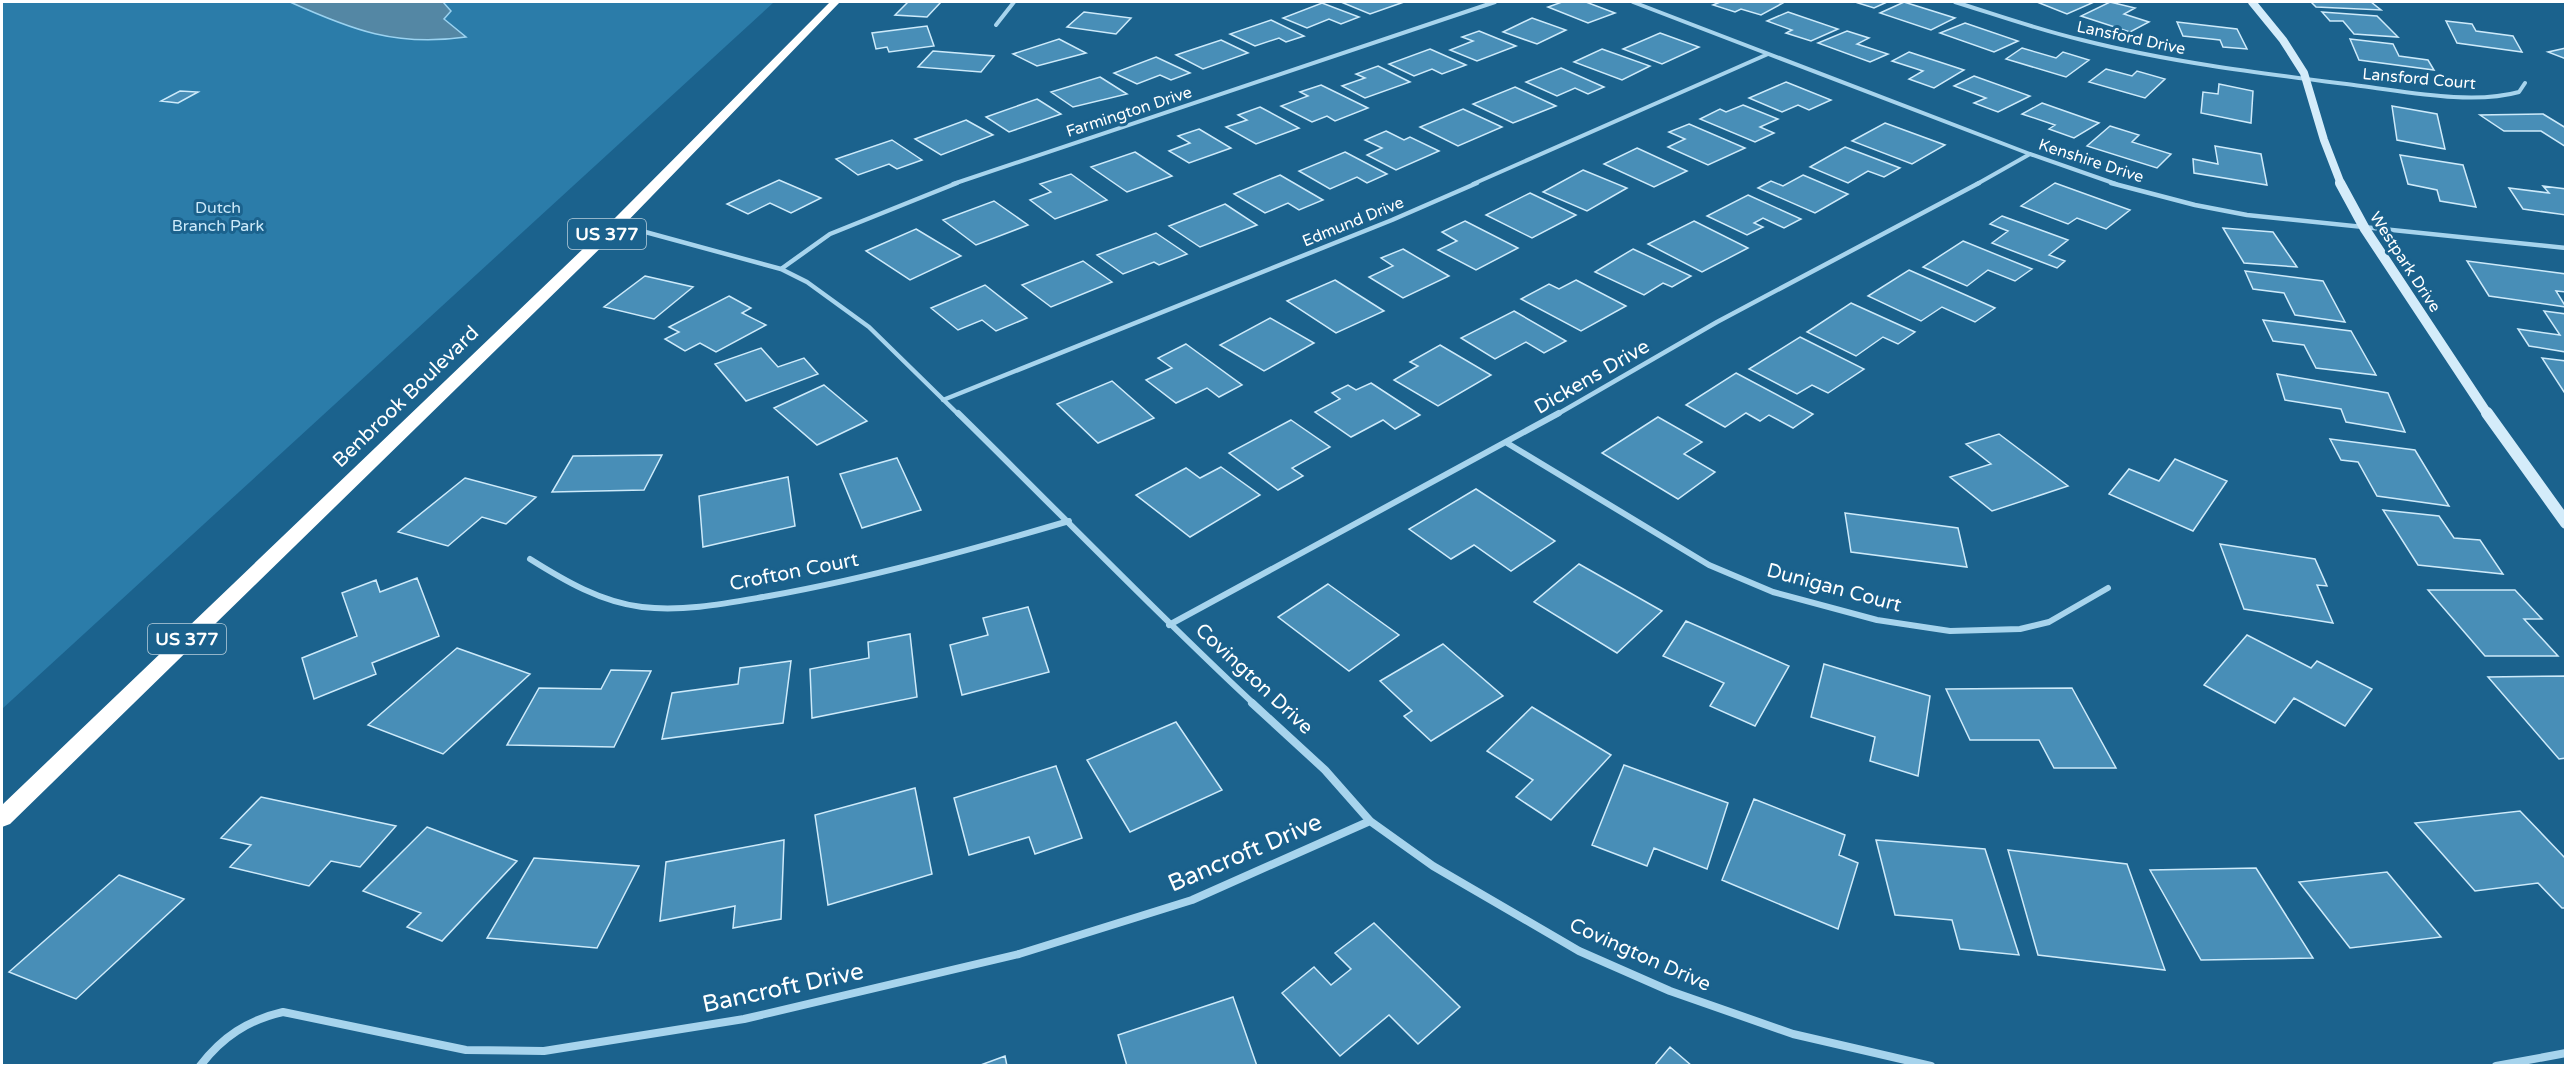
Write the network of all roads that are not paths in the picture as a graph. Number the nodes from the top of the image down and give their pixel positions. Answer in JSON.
{"nodes":[{"id":1,"x":835,"y":2,"type":"edge"},
{"id":2,"x":1014,"y":2,"type":"edge"},
{"id":3,"x":1496,"y":2,"type":"edge"},
{"id":4,"x":1633,"y":2,"type":"edge"},
{"id":5,"x":1955,"y":2,"type":"edge"},
{"id":6,"x":2252,"y":2,"type":"edge"},
{"id":7,"x":996,"y":25,"type":"dead end"},
{"id":8,"x":1768,"y":54,"type":"junction"},
{"id":9,"x":2306,"y":80,"type":"junction"},
{"id":10,"x":2525,"y":82,"type":"dead end"},
{"id":11,"x":2030,"y":154,"type":"junction"},
{"id":12,"x":614,"y":227,"type":"junction"},
{"id":13,"x":2365,"y":229,"type":"junction"},
{"id":14,"x":2565,"y":248,"type":"edge"},
{"id":15,"x":782,"y":268,"type":"junction"},
{"id":16,"x":943,"y":400,"type":"junction"},
{"id":17,"x":1507,"y":443,"type":"junction"},
{"id":18,"x":1069,"y":521,"type":"junction"},
{"id":19,"x":2565,"y":523,"type":"edge"},
{"id":20,"x":530,"y":559,"type":"dead end"},
{"id":21,"x":2108,"y":588,"type":"dead end"},
{"id":22,"x":1169,"y":625,"type":"junction"},
{"id":23,"x":2,"y":818,"type":"edge"},
{"id":24,"x":1370,"y":821,"type":"junction"},
{"id":25,"x":2565,"y":1053,"type":"edge"},
{"id":26,"x":1905,"y":1063,"type":"edge"},
{"id":27,"x":200,"y":1065,"type":"edge"},
{"id":28,"x":1931,"y":1065,"type":"edge"},
{"id":29,"x":2496,"y":1065,"type":"edge"}],
"edges":[{"from":1,"to":12,"type":"highway","name":"Benbrook Boulevard","number":"US 377"},
{"from":2,"to":7,"type":"street"},
{"from":3,"to":15,"type":"street","name":"Farmington Drive"},
{"from":4,"to":8,"type":"street","name":"Kenshire Drive"},
{"from":5,"to":9,"type":"street","name":"Lansford Drive"},
{"from":6,"to":9,"type":"street","name":"Westpark Drive"},
{"from":8,"to":11,"type":"street","name":"Kenshire Drive"},
{"from":8,"to":16,"type":"street","name":"Edmund Drive"},
{"from":9,"to":10,"type":"street","name":"Lansford Court"},
{"from":9,"to":13,"type":"street","name":"Westpark Drive"},
{"from":11,"to":13,"type":"street","name":"Kenshire Drive"},
{"from":11,"to":17,"type":"street","name":"Dickens Drive"},
{"from":12,"to":15,"type":"street","name":"Covington Drive"},
{"from":12,"to":23,"type":"highway","name":"Benbrook Boulevard","number":"US 377"},
{"from":13,"to":14,"type":"street","name":"Kenshire Drive"},
{"from":13,"to":19,"type":"street","name":"Westpark Drive"},
{"from":15,"to":16,"type":"street","name":"Covington Drive"},
{"from":16,"to":18,"type":"street","name":"Covington Drive"},
{"from":17,"to":21,"type":"street","name":"Dunigan Court"},
{"from":17,"to":22,"type":"street","name":"Dickens Drive"},
{"from":18,"to":20,"type":"street","name":"Crofton Court"},
{"from":18,"to":22,"type":"street","name":"Covington Drive"},
{"from":22,"to":24,"type":"street","name":"Covington Drive"},
{"from":24,"to":26,"type":"street","name":"Covington Drive"},
{"from":24,"to":27,"type":"street","name":"Bancroft Drive"},
{"from":25,"to":29,"type":"street"},
{"from":26,"to":28,"type":"street","name":"Covington Drive"}]}
